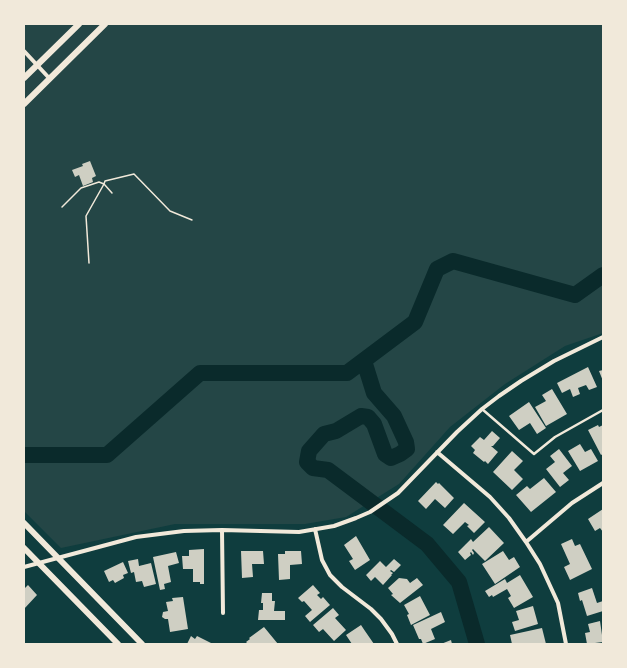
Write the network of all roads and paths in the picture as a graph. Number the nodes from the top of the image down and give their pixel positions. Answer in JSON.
{"nodes":[{"id":1,"x":79,"y":24,"type":"edge"},
{"id":2,"x":105,"y":24,"type":"edge"},
{"id":3,"x":24,"y":51,"type":"edge"},
{"id":4,"x":37,"y":65,"type":"junction"},
{"id":5,"x":24,"y":78,"type":"edge"},
{"id":6,"x":50,"y":78,"type":"junction"},
{"id":7,"x":24,"y":104,"type":"edge"},
{"id":8,"x":104,"y":184,"type":"junction"},
{"id":9,"x":112,"y":193,"type":"dead end"},
{"id":10,"x":62,"y":207,"type":"dead end"},
{"id":11,"x":192,"y":220,"type":"dead end"},
{"id":12,"x":89,"y":263,"type":"dead end"},
{"id":13,"x":603,"y":337,"type":"edge"},
{"id":14,"x":482,"y":409,"type":"junction"},
{"id":15,"x":603,"y":410,"type":"edge"},
{"id":16,"x":437,"y":452,"type":"junction"},
{"id":17,"x":603,"y":484,"type":"edge"},
{"id":18,"x":24,"y":523,"type":"edge"},
{"id":19,"x":315,"y":529,"type":"junction"},
{"id":20,"x":222,"y":530,"type":"junction"},
{"id":21,"x":526,"y":542,"type":"junction"},
{"id":22,"x":24,"y":548,"type":"edge"},
{"id":23,"x":58,"y":558,"type":"junction"},
{"id":24,"x":38,"y":563,"type":"junction"},
{"id":25,"x":24,"y":567,"type":"edge"},
{"id":26,"x":224,"y":613,"type":"dead end"},
{"id":27,"x":118,"y":644,"type":"edge"},
{"id":28,"x":142,"y":644,"type":"edge"},
{"id":29,"x":398,"y":644,"type":"edge"},
{"id":30,"x":566,"y":644,"type":"edge"}],
"edges":[{"from":1,"to":4,"type":"main road"},
{"from":2,"to":6,"type":"main road"},
{"from":3,"to":4,"type":"street"},
{"from":4,"to":5,"type":"main road"},
{"from":4,"to":6,"type":"street"},
{"from":6,"to":7,"type":"main road"},
{"from":8,"to":9,"type":"path"},
{"from":8,"to":10,"type":"path"},
{"from":8,"to":11,"type":"path"},
{"from":8,"to":12,"type":"path"},
{"from":13,"to":14,"type":"street"},
{"from":14,"to":15,"type":"lane"},
{"from":14,"to":16,"type":"street"},
{"from":16,"to":19,"type":"street"},
{"from":16,"to":21,"type":"street"},
{"from":17,"to":21,"type":"street"},
{"from":18,"to":23,"type":"main road"},
{"from":19,"to":20,"type":"street"},
{"from":19,"to":29,"type":"street"},
{"from":20,"to":23,"type":"street"},
{"from":20,"to":26,"type":"street"},
{"from":21,"to":30,"type":"street"},
{"from":22,"to":24,"type":"main road"},
{"from":23,"to":24,"type":"street"},
{"from":23,"to":28,"type":"main road"},
{"from":24,"to":25,"type":"street"},
{"from":24,"to":27,"type":"main road"}]}
